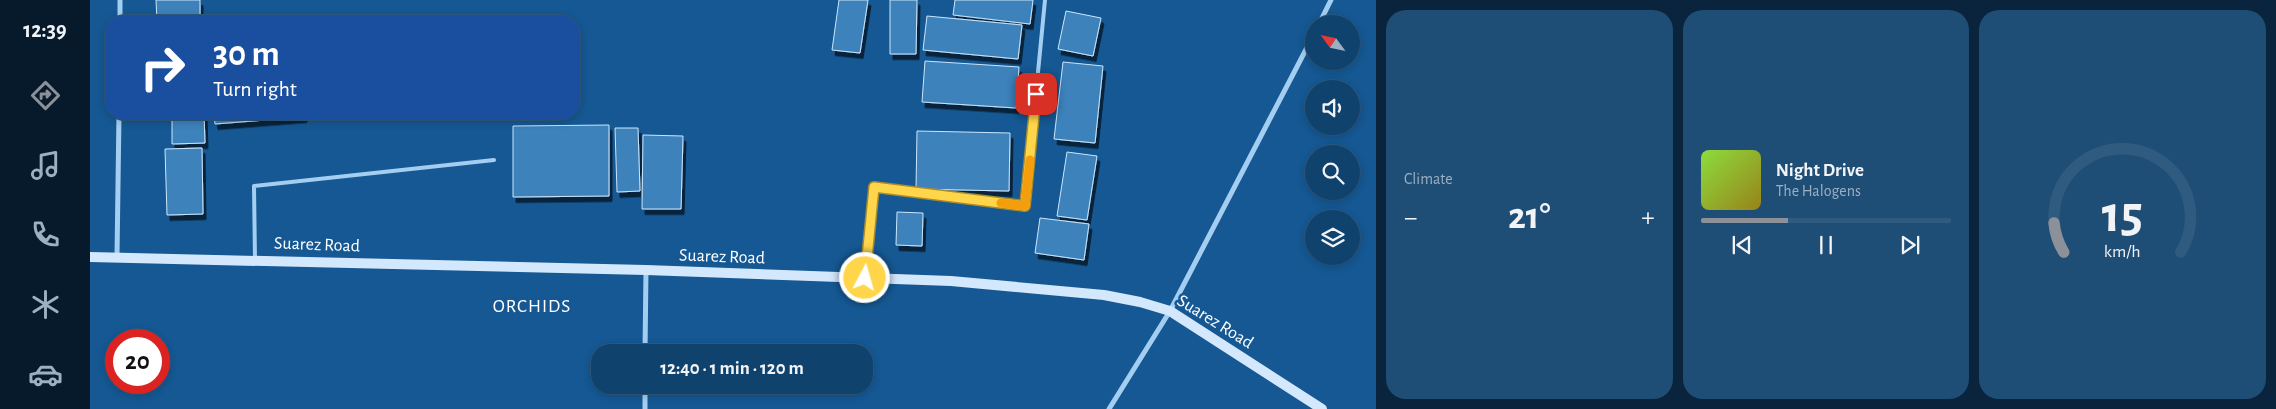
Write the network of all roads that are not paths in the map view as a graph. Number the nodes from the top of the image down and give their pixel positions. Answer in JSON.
{"nodes":[{"id":1,"x":120,"y":0,"type":"edge"},
{"id":2,"x":1045,"y":0,"type":"edge"},
{"id":3,"x":1332,"y":0,"type":"edge"},
{"id":4,"x":120,"y":15,"type":"edge"},
{"id":5,"x":1324,"y":15,"type":"edge"},
{"id":6,"x":1305,"y":51,"type":"edge"},
{"id":7,"x":119,"y":120,"type":"edge"},
{"id":8,"x":494,"y":160,"type":"dead end"},
{"id":9,"x":117,"y":256,"type":"junction"},
{"id":10,"x":90,"y":257,"type":"edge"},
{"id":11,"x":255,"y":260,"type":"junction"},
{"id":12,"x":646,"y":270,"type":"junction"},
{"id":13,"x":865,"y":278,"type":"junction"},
{"id":14,"x":1170,"y":311,"type":"junction"},
{"id":15,"x":645,"y":344,"type":"edge"},
{"id":16,"x":645,"y":394,"type":"edge"},
{"id":17,"x":645,"y":409,"type":"edge"},
{"id":18,"x":1109,"y":409,"type":"edge"},
{"id":19,"x":1322,"y":409,"type":"edge"}],
"edges":[{"from":1,"to":4,"type":"street"},
{"from":2,"to":13,"type":"lane"},
{"from":3,"to":5,"type":"street"},
{"from":6,"to":14,"type":"street"},
{"from":7,"to":9,"type":"street"},
{"from":8,"to":11,"type":"lane"},
{"from":9,"to":10,"type":"street","name":"Suarez Road"},
{"from":9,"to":11,"type":"street","name":"Suarez Road"},
{"from":11,"to":12,"type":"street","name":"Suarez Road"},
{"from":12,"to":13,"type":"street","name":"Suarez Road"},
{"from":12,"to":15,"type":"street"},
{"from":13,"to":14,"type":"street","name":"Suarez Road"},
{"from":14,"to":18,"type":"street"},
{"from":14,"to":19,"type":"street","name":"Suarez Road"},
{"from":16,"to":17,"type":"street"}]}
